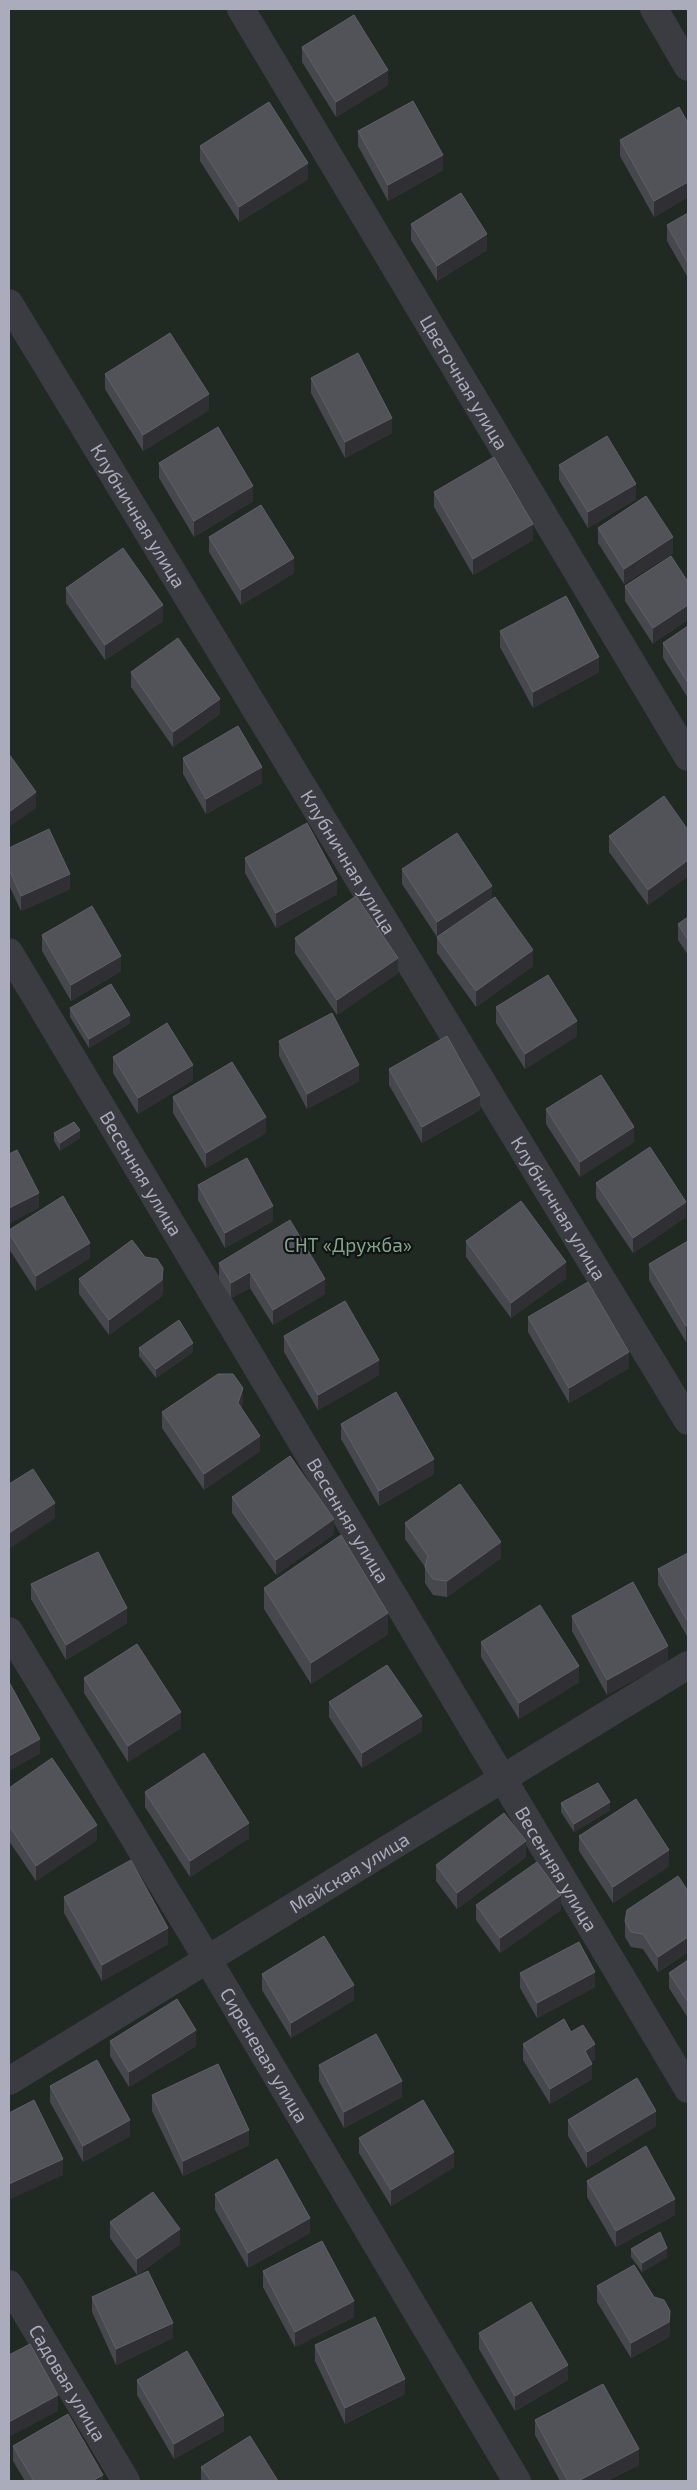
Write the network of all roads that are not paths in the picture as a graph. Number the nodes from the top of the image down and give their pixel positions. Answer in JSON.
{"nodes":[{"id":1,"x":241,"y":9,"type":"edge"},
{"id":2,"x":654,"y":9,"type":"edge"},
{"id":3,"x":688,"y":67,"type":"edge"},
{"id":4,"x":9,"y":303,"type":"edge"},
{"id":5,"x":688,"y":757,"type":"edge"},
{"id":6,"x":9,"y":952,"type":"edge"},
{"id":7,"x":688,"y":1421,"type":"edge"},
{"id":8,"x":9,"y":1631,"type":"edge"},
{"id":9,"x":688,"y":1665,"type":"edge"},
{"id":10,"x":501,"y":1778,"type":"junction"},
{"id":11,"x":208,"y":1960,"type":"junction"},
{"id":12,"x":9,"y":2081,"type":"edge"},
{"id":13,"x":688,"y":2089,"type":"edge"},
{"id":14,"x":9,"y":2284,"type":"edge"},
{"id":15,"x":126,"y":2481,"type":"edge"},
{"id":16,"x":517,"y":2481,"type":"edge"}],
"edges":[{"from":1,"to":5,"type":"street","name":"Цветочная улица"},
{"from":2,"to":3,"type":"street"},
{"from":4,"to":7,"type":"street","name":"Клубничная улица"},
{"from":6,"to":10,"type":"street","name":"Весенняя улица"},
{"from":8,"to":11,"type":"street","name":"Сиреневая улица"},
{"from":9,"to":10,"type":"street","name":"Майская улица"},
{"from":10,"to":11,"type":"street","name":"Майская улица"},
{"from":10,"to":13,"type":"street","name":"Весенняя улица"},
{"from":11,"to":12,"type":"street","name":"Майская улица"},
{"from":11,"to":16,"type":"street","name":"Сиреневая улица"},
{"from":14,"to":15,"type":"street","name":"Садовая улица"}]}
